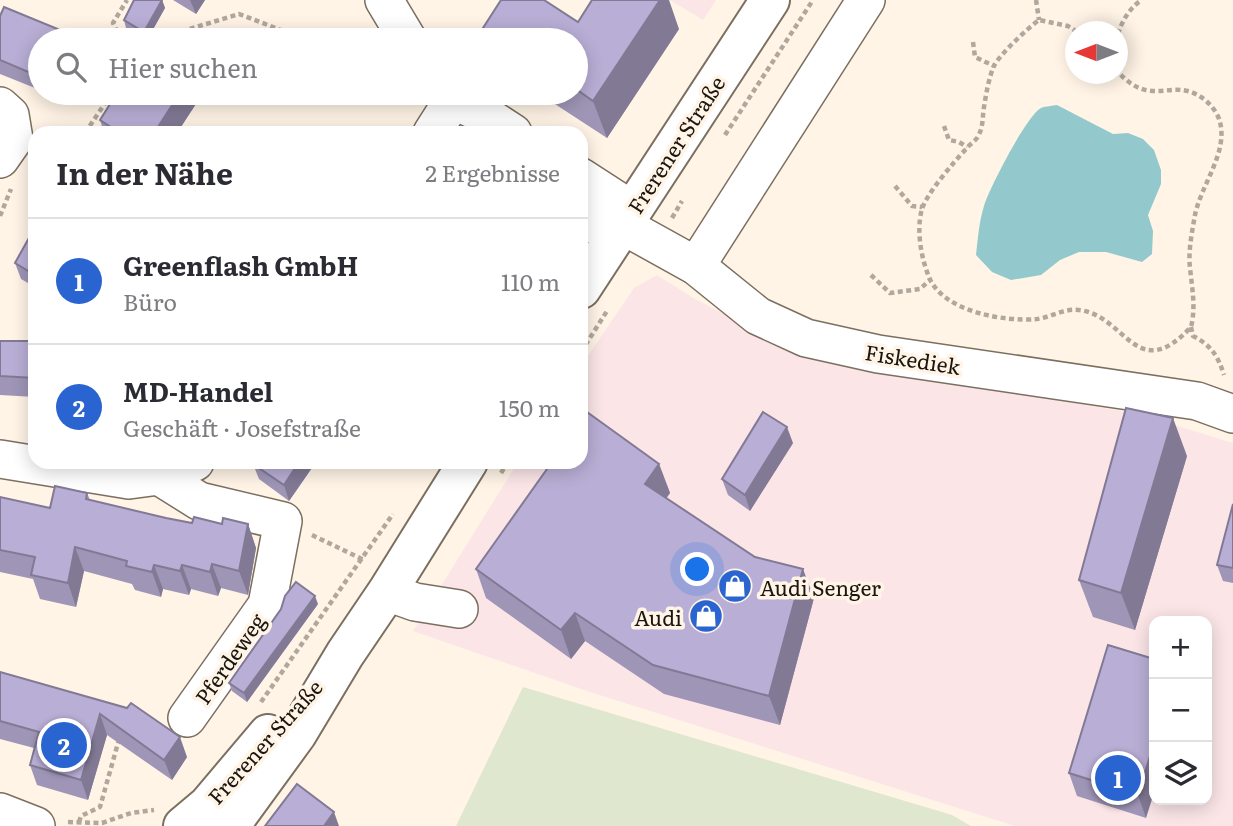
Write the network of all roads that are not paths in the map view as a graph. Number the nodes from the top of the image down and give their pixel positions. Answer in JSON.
{"nodes":[{"id":1,"x":384,"y":0,"type":"edge"},
{"id":2,"x":770,"y":0,"type":"edge"},
{"id":3,"x":866,"y":0,"type":"edge"},
{"id":4,"x":401,"y":28,"type":"edge"},
{"id":5,"x":446,"y":105,"type":"edge"},
{"id":6,"x":454,"y":105,"type":"edge"},
{"id":7,"x":466,"y":105,"type":"edge"},
{"id":8,"x":0,"y":106,"type":"edge"},
{"id":9,"x":436,"y":126,"type":"edge"},
{"id":10,"x":466,"y":126,"type":"edge"},
{"id":11,"x":502,"y":126,"type":"edge"},
{"id":12,"x":0,"y":159,"type":"edge"},
{"id":13,"x":588,"y":185,"type":"edge"},
{"id":14,"x":588,"y":216,"type":"edge"},
{"id":15,"x":623,"y":225,"type":"junction"},
{"id":16,"x":696,"y":266,"type":"junction"},
{"id":17,"x":588,"y":278,"type":"edge"},
{"id":18,"x":1230,"y":412,"type":"edge"},
{"id":19,"x":0,"y":459,"type":"edge"},
{"id":20,"x":28,"y":464,"type":"edge"},
{"id":21,"x":61,"y":469,"type":"edge"},
{"id":22,"x":177,"y":469,"type":"edge"},
{"id":23,"x":464,"y":469,"type":"edge"},
{"id":24,"x":159,"y":476,"type":"junction"},
{"id":25,"x":392,"y":584,"type":"junction"},
{"id":26,"x":459,"y":609,"type":"dead end"},
{"id":27,"x":345,"y":654,"type":"junction"},
{"id":28,"x":187,"y":719,"type":"dead end"},
{"id":29,"x":0,"y":813,"type":"edge"},
{"id":30,"x":174,"y":818,"type":"edge"},
{"id":31,"x":52,"y":823,"type":"edge"},
{"id":32,"x":230,"y":826,"type":"edge"}],
"edges":[{"from":1,"to":4,"type":"street"},
{"from":2,"to":15,"type":"main road","name":"Frerener Straße"},
{"from":3,"to":16,"type":"street"},
{"from":5,"to":9,"type":"street"},
{"from":6,"to":10,"type":"street"},
{"from":7,"to":11,"type":"street"},
{"from":8,"to":12,"type":"street"},
{"from":13,"to":15,"type":"street"},
{"from":14,"to":15,"type":"street"},
{"from":15,"to":16,"type":"street","name":"Fiskediek"},
{"from":15,"to":17,"type":"main road","name":"Frerener Straße"},
{"from":16,"to":18,"type":"street","name":"Fiskediek"},
{"from":19,"to":20,"type":"street"},
{"from":21,"to":24,"type":"street"},
{"from":22,"to":24,"type":"street"},
{"from":23,"to":25,"type":"main road","name":"Frerener Straße"},
{"from":24,"to":28,"type":"street","name":"Pferdeweg"},
{"from":25,"to":26,"type":"street"},
{"from":25,"to":27,"type":"main road","name":"Frerener Straße"},
{"from":27,"to":30,"type":"main road","name":"Frerener Straße"},
{"from":27,"to":32,"type":"main road","name":"Frerener Straße"},
{"from":29,"to":31,"type":"street"}]}
